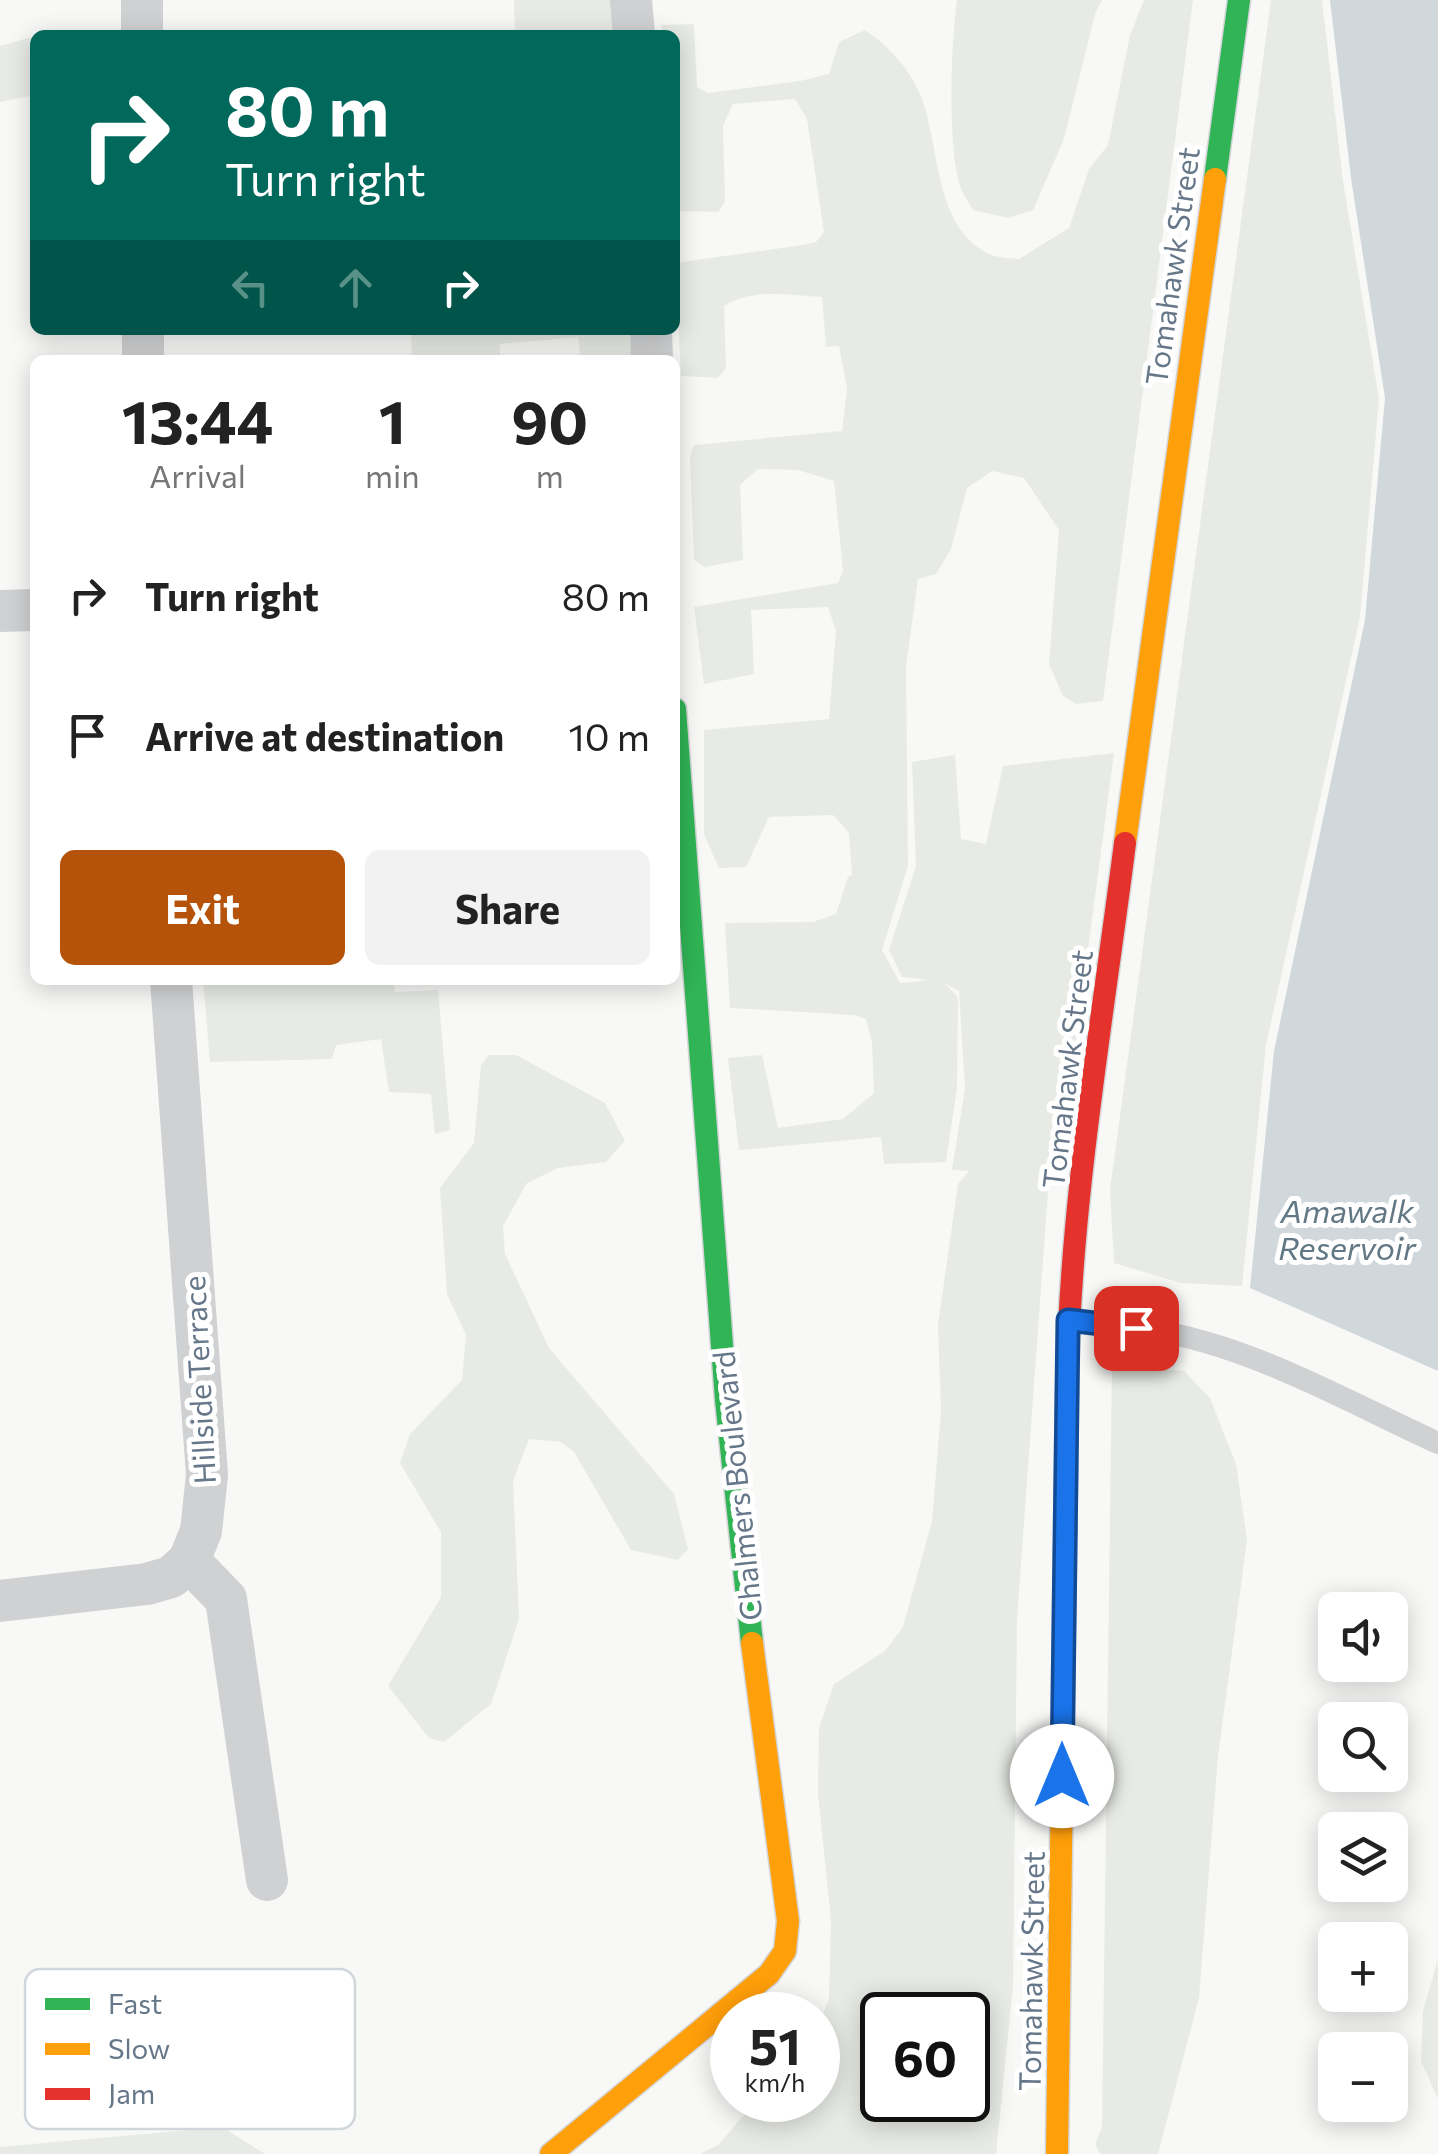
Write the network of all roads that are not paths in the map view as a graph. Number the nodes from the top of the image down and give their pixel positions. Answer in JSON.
{"nodes":[{"id":1,"x":142,"y":0,"type":"edge"},
{"id":2,"x":632,"y":0,"type":"edge"},
{"id":3,"x":1239,"y":0,"type":"edge"},
{"id":4,"x":142,"y":30,"type":"edge"},
{"id":5,"x":634,"y":30,"type":"edge"},
{"id":6,"x":0,"y":610,"type":"edge"},
{"id":7,"x":30,"y":610,"type":"edge"},
{"id":8,"x":680,"y":777,"type":"edge"},
{"id":9,"x":171,"y":985,"type":"edge"},
{"id":10,"x":1068,"y":1320,"type":"junction"},
{"id":11,"x":1438,"y":1442,"type":"edge"},
{"id":12,"x":189,"y":1560,"type":"junction"},
{"id":13,"x":0,"y":1601,"type":"edge"},
{"id":14,"x":267,"y":1880,"type":"dead end"},
{"id":15,"x":550,"y":2154,"type":"edge"},
{"id":16,"x":1058,"y":2154,"type":"edge"}],
"edges":[{"from":1,"to":4,"type":"street"},
{"from":2,"to":5,"type":"street"},
{"from":3,"to":10,"type":"main road","name":"Tomahawk Street"},
{"from":6,"to":7,"type":"street"},
{"from":8,"to":15,"type":"main road","name":"Chalmers Boulevard"},
{"from":9,"to":12,"type":"street","name":"Hillside Terrace"},
{"from":10,"to":11,"type":"lane"},
{"from":10,"to":16,"type":"main road","name":"Tomahawk Street"},
{"from":12,"to":13,"type":"street"},
{"from":12,"to":14,"type":"street"}]}
